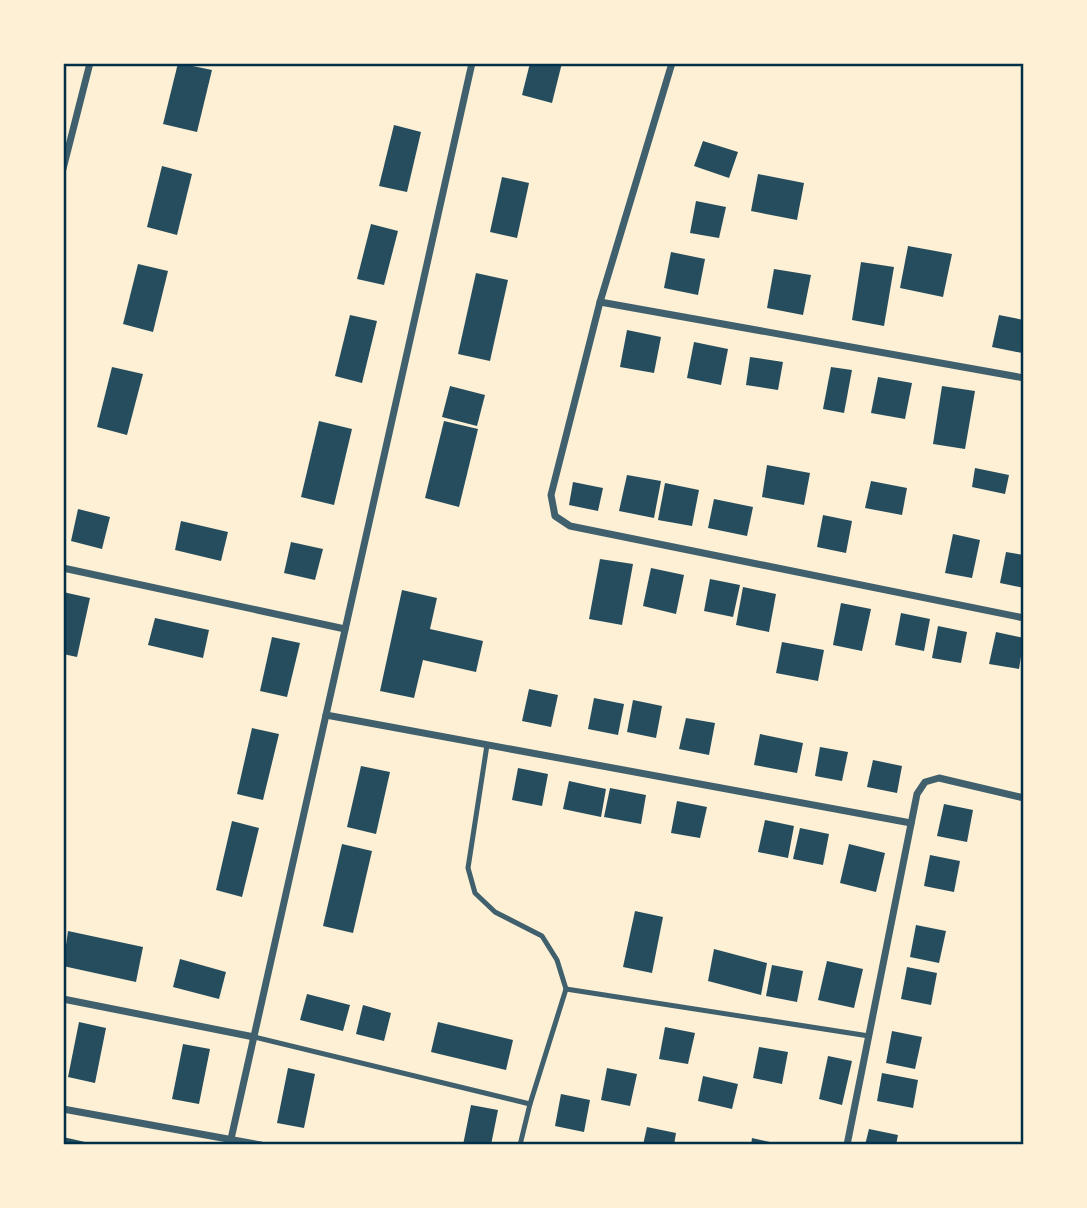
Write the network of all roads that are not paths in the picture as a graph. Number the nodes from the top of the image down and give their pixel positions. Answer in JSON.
{"nodes":[{"id":1,"x":90,"y":63,"type":"edge"},
{"id":2,"x":472,"y":63,"type":"edge"},
{"id":3,"x":672,"y":63,"type":"edge"},
{"id":4,"x":63,"y":169,"type":"edge"},
{"id":5,"x":600,"y":302,"type":"junction"},
{"id":6,"x":1024,"y":378,"type":"edge"},
{"id":7,"x":63,"y":568,"type":"edge"},
{"id":8,"x":1024,"y":618,"type":"edge"},
{"id":9,"x":345,"y":629,"type":"junction"},
{"id":10,"x":326,"y":715,"type":"junction"},
{"id":11,"x":487,"y":745,"type":"junction"},
{"id":12,"x":1024,"y":798,"type":"edge"},
{"id":13,"x":911,"y":823,"type":"junction"},
{"id":14,"x":566,"y":989,"type":"junction"},
{"id":15,"x":63,"y":999,"type":"edge"},
{"id":16,"x":869,"y":1036,"type":"junction"},
{"id":17,"x":254,"y":1037,"type":"junction"},
{"id":18,"x":530,"y":1104,"type":"junction"},
{"id":19,"x":63,"y":1109,"type":"edge"},
{"id":20,"x":231,"y":1139,"type":"junction"},
{"id":21,"x":261,"y":1145,"type":"edge"},
{"id":22,"x":520,"y":1145,"type":"edge"},
{"id":23,"x":847,"y":1145,"type":"edge"}],
"edges":[{"from":1,"to":4,"type":"street"},
{"from":2,"to":9,"type":"street"},
{"from":3,"to":5,"type":"street"},
{"from":5,"to":6,"type":"street"},
{"from":5,"to":8,"type":"street"},
{"from":7,"to":9,"type":"street"},
{"from":9,"to":10,"type":"street"},
{"from":10,"to":11,"type":"street"},
{"from":10,"to":17,"type":"street"},
{"from":11,"to":13,"type":"street"},
{"from":11,"to":14,"type":"lane"},
{"from":12,"to":13,"type":"street"},
{"from":13,"to":16,"type":"street"},
{"from":14,"to":16,"type":"lane"},
{"from":14,"to":18,"type":"lane"},
{"from":15,"to":17,"type":"street"},
{"from":16,"to":23,"type":"street"},
{"from":17,"to":18,"type":"lane"},
{"from":17,"to":20,"type":"street"},
{"from":18,"to":22,"type":"lane"},
{"from":19,"to":20,"type":"street"},
{"from":20,"to":21,"type":"street"}]}
